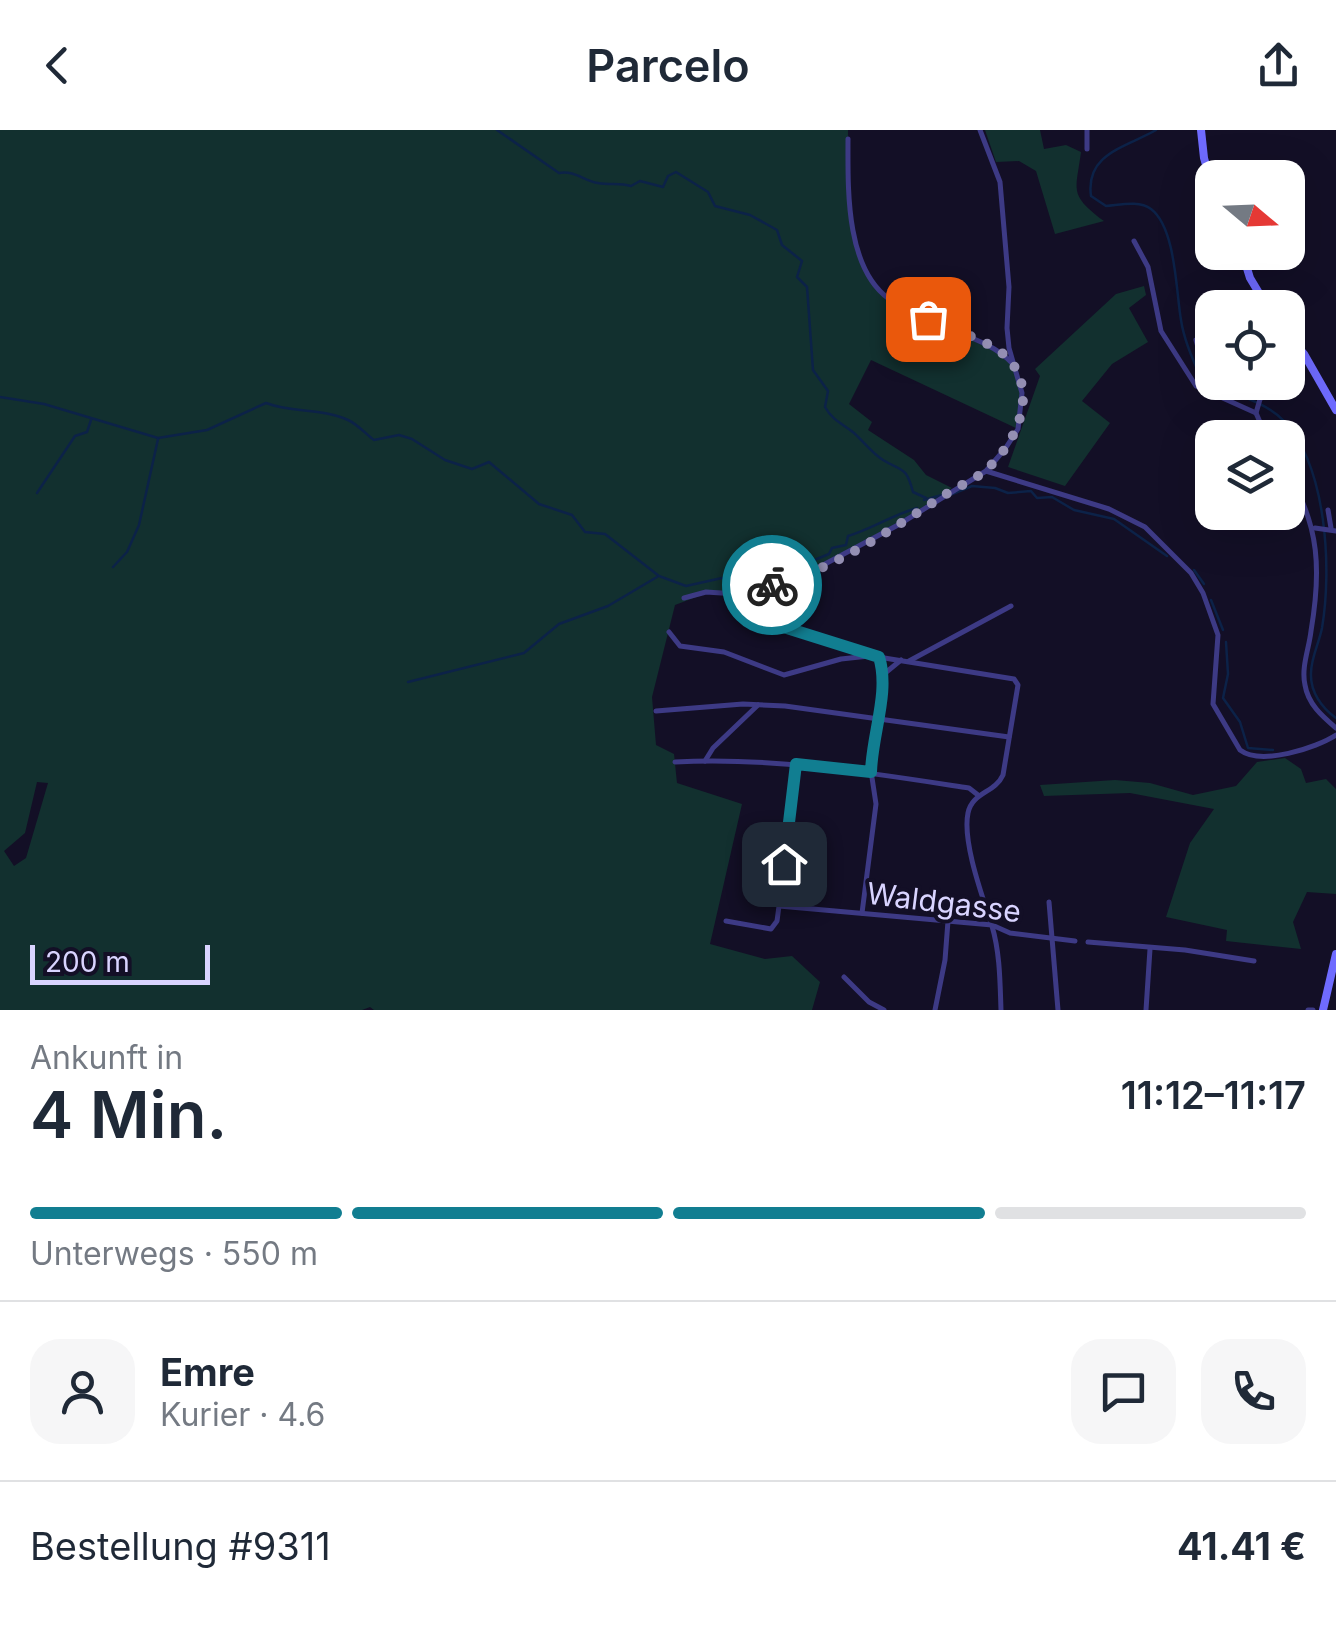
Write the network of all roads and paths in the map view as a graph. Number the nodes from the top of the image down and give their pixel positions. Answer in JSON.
{"nodes":[{"id":1,"x":980,"y":130,"type":"edge"},
{"id":2,"x":1087,"y":130,"type":"edge"},
{"id":3,"x":1201,"y":130,"type":"edge"},
{"id":4,"x":848,"y":139,"type":"dead end"},
{"id":5,"x":1087,"y":148,"type":"dead end"},
{"id":6,"x":1205,"y":160,"type":"edge"},
{"id":7,"x":1134,"y":240,"type":"dead end"},
{"id":8,"x":1305,"y":356,"type":"edge"},
{"id":9,"x":1014,"y":365,"type":"junction"},
{"id":10,"x":1251,"y":400,"type":"edge"},
{"id":11,"x":1260,"y":400,"type":"edge"},
{"id":12,"x":1259,"y":405,"type":"junction"},
{"id":13,"x":1336,"y":410,"type":"edge"},
{"id":14,"x":1263,"y":420,"type":"edge"},
{"id":15,"x":986,"y":471,"type":"junction"},
{"id":16,"x":1305,"y":499,"type":"edge"},
{"id":17,"x":1328,"y":510,"type":"dead end"},
{"id":18,"x":1325,"y":528,"type":"edge"},
{"id":19,"x":737,"y":594,"type":"junction"},
{"id":20,"x":684,"y":598,"type":"dead end"},
{"id":21,"x":1010,"y":606,"type":"dead end"},
{"id":22,"x":669,"y":632,"type":"dead end"},
{"id":23,"x":875,"y":656,"type":"junction"},
{"id":24,"x":905,"y":661,"type":"junction"},
{"id":25,"x":884,"y":674,"type":"junction"},
{"id":26,"x":758,"y":705,"type":"junction"},
{"id":27,"x":656,"y":711,"type":"dead end"},
{"id":28,"x":877,"y":717,"type":"junction"},
{"id":29,"x":1336,"y":732,"type":"edge"},
{"id":30,"x":1009,"y":737,"type":"junction"},
{"id":31,"x":705,"y":760,"type":"junction"},
{"id":32,"x":675,"y":762,"type":"dead end"},
{"id":33,"x":796,"y":764,"type":"junction"},
{"id":34,"x":871,"y":772,"type":"junction"},
{"id":35,"x":978,"y":795,"type":"junction"},
{"id":36,"x":1049,"y":902,"type":"dead end"},
{"id":37,"x":780,"y":906,"type":"junction"},
{"id":38,"x":862,"y":913,"type":"junction"},
{"id":39,"x":726,"y":921,"type":"dead end"},
{"id":40,"x":948,"y":922,"type":"junction"},
{"id":41,"x":992,"y":925,"type":"junction"},
{"id":42,"x":1053,"y":938,"type":"junction"},
{"id":43,"x":1075,"y":941,"type":"dead end"},
{"id":44,"x":1088,"y":942,"type":"dead end"},
{"id":45,"x":1150,"y":949,"type":"junction"},
{"id":46,"x":1336,"y":954,"type":"edge"},
{"id":47,"x":1254,"y":961,"type":"dead end"},
{"id":48,"x":844,"y":978,"type":"dead end"},
{"id":49,"x":884,"y":1010,"type":"edge"},
{"id":50,"x":935,"y":1010,"type":"edge"},
{"id":51,"x":1001,"y":1010,"type":"edge"},
{"id":52,"x":1058,"y":1010,"type":"edge"},
{"id":53,"x":1146,"y":1010,"type":"edge"},
{"id":54,"x":1323,"y":1010,"type":"edge"}],
"edges":[{"from":1,"to":9,"type":"street"},
{"from":2,"to":5,"type":"street"},
{"from":3,"to":6,"type":"main road"},
{"from":4,"to":9,"type":"street"},
{"from":7,"to":12,"type":"street"},
{"from":8,"to":13,"type":"main road"},
{"from":9,"to":15,"type":"street"},
{"from":10,"to":12,"type":"street"},
{"from":11,"to":12,"type":"street"},
{"from":12,"to":14,"type":"street"},
{"from":15,"to":19,"type":"street"},
{"from":15,"to":29,"type":"street"},
{"from":16,"to":18,"type":"street"},
{"from":17,"to":18,"type":"street"},
{"from":18,"to":29,"type":"street"},
{"from":19,"to":20,"type":"street"},
{"from":19,"to":23,"type":"street"},
{"from":21,"to":24,"type":"street"},
{"from":22,"to":23,"type":"street"},
{"from":23,"to":24,"type":"street"},
{"from":23,"to":25,"type":"street"},
{"from":24,"to":25,"type":"street"},
{"from":24,"to":30,"type":"street"},
{"from":25,"to":28,"type":"street"},
{"from":26,"to":27,"type":"street"},
{"from":26,"to":28,"type":"street"},
{"from":26,"to":31,"type":"street"},
{"from":28,"to":30,"type":"street"},
{"from":28,"to":34,"type":"street"},
{"from":30,"to":35,"type":"street"},
{"from":31,"to":32,"type":"street"},
{"from":31,"to":33,"type":"street"},
{"from":33,"to":34,"type":"street"},
{"from":33,"to":37,"type":"street"},
{"from":34,"to":35,"type":"street"},
{"from":34,"to":38,"type":"street"},
{"from":35,"to":41,"type":"street"},
{"from":36,"to":42,"type":"street"},
{"from":37,"to":38,"type":"street","name":"Waldgasse"},
{"from":37,"to":39,"type":"street"},
{"from":38,"to":40,"type":"street","name":"Waldgasse"},
{"from":40,"to":41,"type":"street","name":"Waldgasse"},
{"from":40,"to":50,"type":"street"},
{"from":41,"to":42,"type":"street","name":"Waldgasse"},
{"from":41,"to":51,"type":"street"},
{"from":42,"to":43,"type":"street","name":"Waldgasse"},
{"from":42,"to":52,"type":"street"},
{"from":44,"to":45,"type":"street"},
{"from":45,"to":47,"type":"street"},
{"from":45,"to":53,"type":"street"},
{"from":46,"to":54,"type":"main road"},
{"from":48,"to":49,"type":"street"}]}
